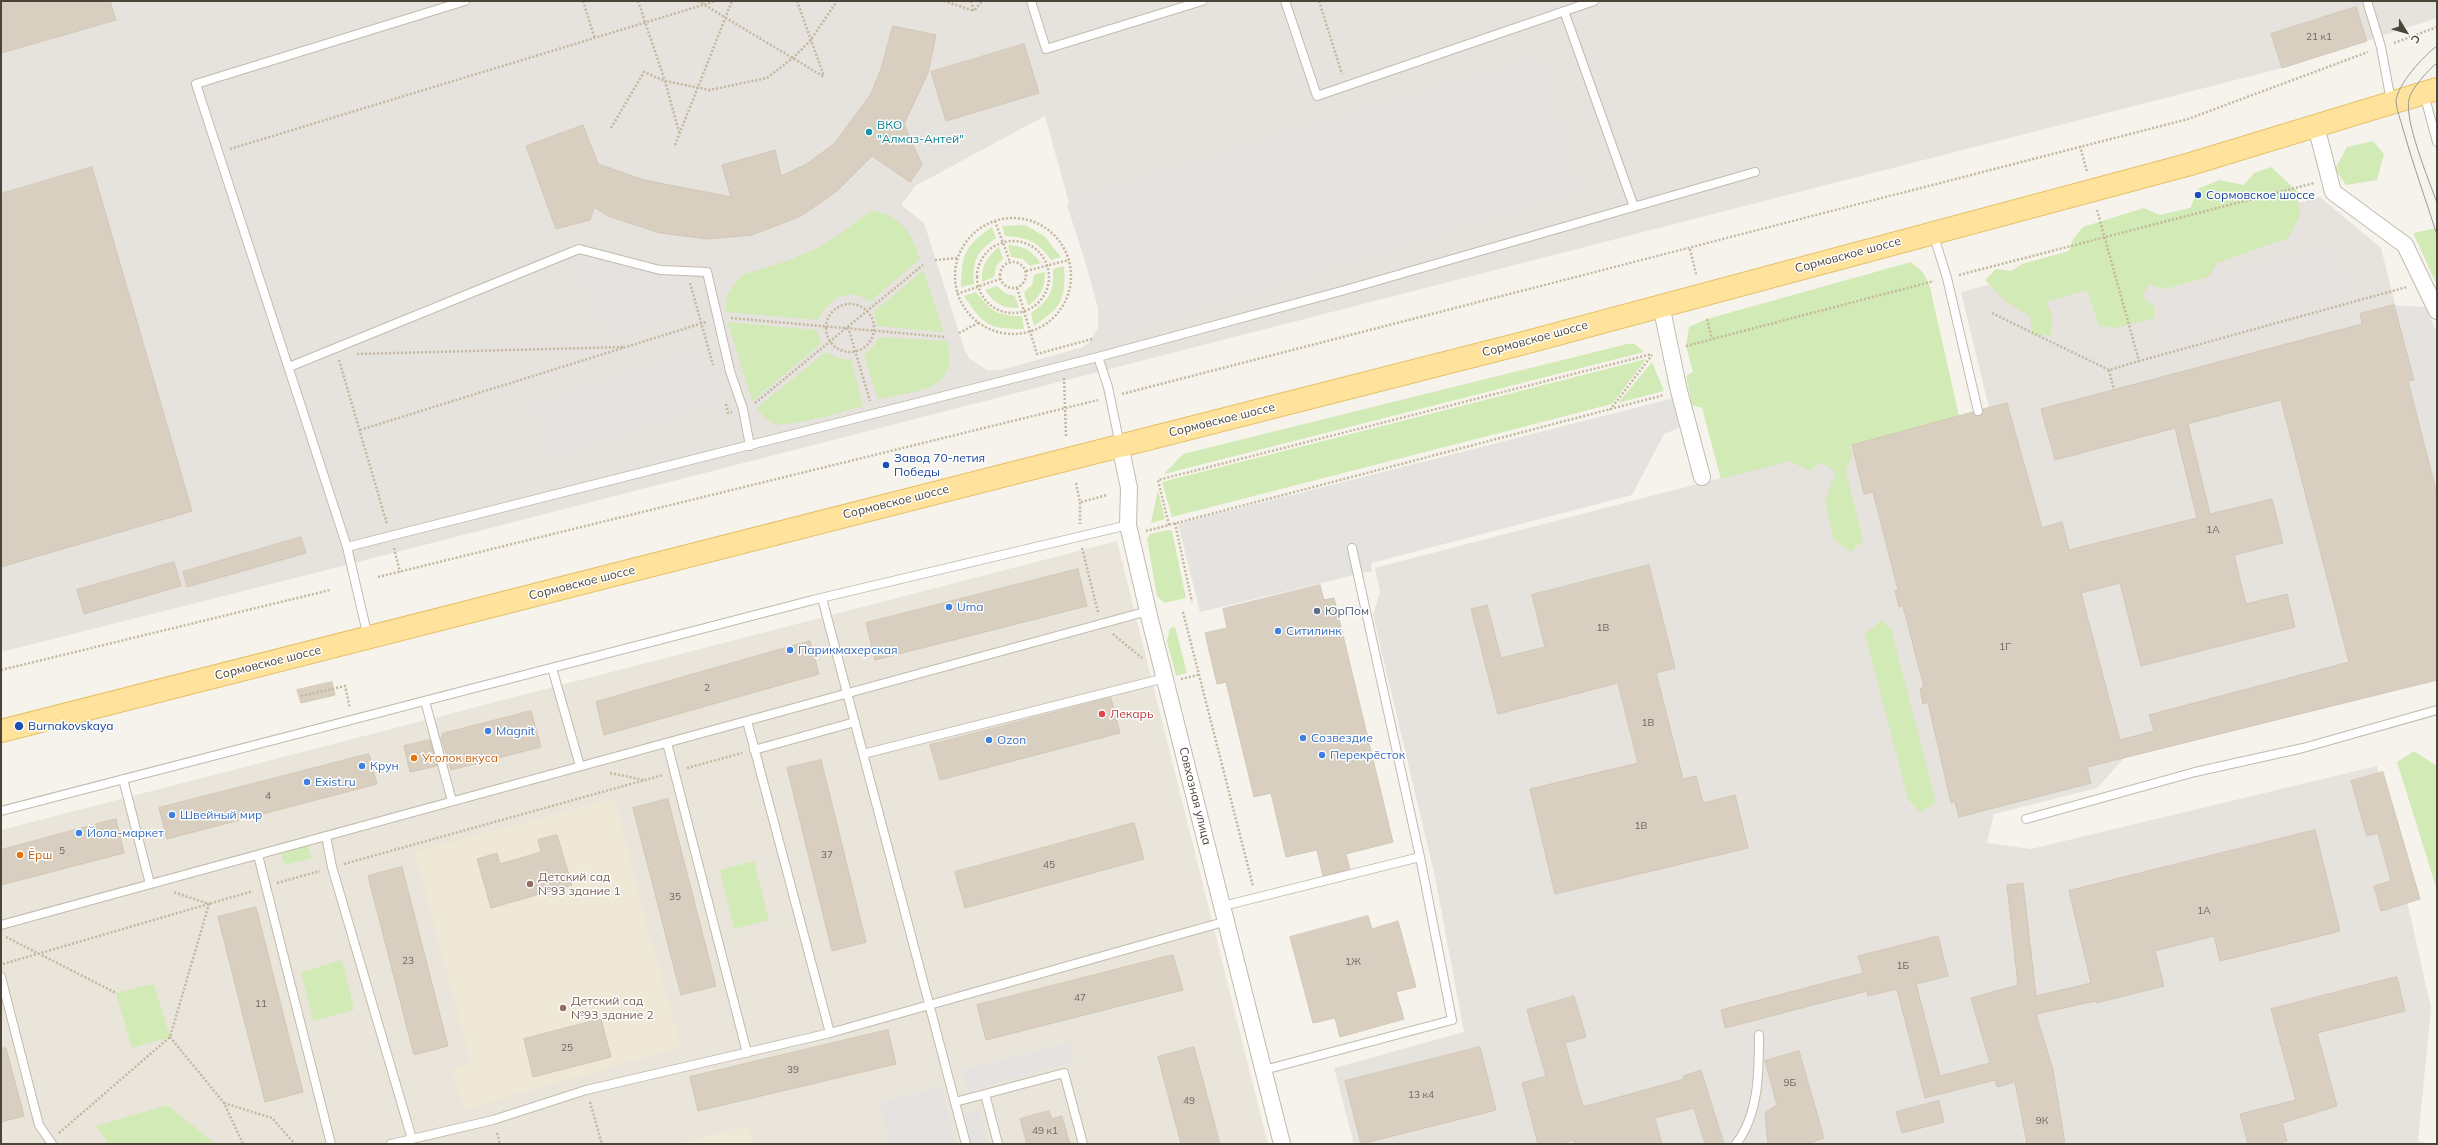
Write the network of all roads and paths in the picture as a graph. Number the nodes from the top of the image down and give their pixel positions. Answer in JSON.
{"nodes":[{"id":1,"x":465,"y":1,"type":"edge"},
{"id":2,"x":583,"y":1,"type":"edge"},
{"id":3,"x":638,"y":1,"type":"edge"},
{"id":4,"x":698,"y":1,"type":"edge"},
{"id":5,"x":716,"y":1,"type":"edge"},
{"id":6,"x":732,"y":1,"type":"edge"},
{"id":7,"x":797,"y":1,"type":"edge"},
{"id":8,"x":837,"y":1,"type":"edge"},
{"id":9,"x":944,"y":1,"type":"edge"},
{"id":10,"x":971,"y":1,"type":"edge"},
{"id":11,"x":982,"y":1,"type":"edge"},
{"id":12,"x":1031,"y":1,"type":"edge"},
{"id":13,"x":1202,"y":1,"type":"edge"},
{"id":14,"x":1285,"y":1,"type":"edge"},
{"id":15,"x":1319,"y":1,"type":"edge"},
{"id":16,"x":1594,"y":1,"type":"edge"},
{"id":17,"x":2367,"y":1,"type":"edge"},
{"id":18,"x":704,"y":5,"type":"junction"},
{"id":19,"x":974,"y":11,"type":"junction"},
{"id":20,"x":1564,"y":11,"type":"junction"},
{"id":21,"x":726,"y":17,"type":"junction"},
{"id":22,"x":645,"y":23,"type":"junction"},
{"id":23,"x":2437,"y":27,"type":"edge"},
{"id":24,"x":595,"y":39,"type":"junction"},
{"id":25,"x":810,"y":41,"type":"junction"},
{"id":26,"x":2381,"y":47,"type":"junction"},
{"id":27,"x":794,"y":57,"type":"junction"},
{"id":28,"x":665,"y":81,"type":"junction"},
{"id":29,"x":1346,"y":86,"type":"junction"},
{"id":30,"x":697,"y":88,"type":"junction"},
{"id":31,"x":2430,"y":92,"type":"edge"},
{"id":32,"x":2392,"y":104,"type":"junction"},
{"id":33,"x":2316,"y":126,"type":"junction"},
{"id":34,"x":611,"y":128,"type":"dead end"},
{"id":35,"x":679,"y":133,"type":"junction"},
{"id":36,"x":2437,"y":142,"type":"edge"},
{"id":37,"x":675,"y":145,"type":"dead end"},
{"id":38,"x":218,"y":153,"type":"junction"},
{"id":39,"x":1755,"y":172,"type":"dead end"},
{"id":40,"x":2330,"y":179,"type":"junction"},
{"id":41,"x":1634,"y":207,"type":"junction"},
{"id":42,"x":996,"y":221,"type":"junction"},
{"id":43,"x":1933,"y":233,"type":"junction"},
{"id":44,"x":2104,"y":236,"type":"junction"},
{"id":45,"x":1003,"y":242,"type":"junction"},
{"id":46,"x":1690,"y":249,"type":"junction"},
{"id":47,"x":958,"y":258,"type":"junction"},
{"id":48,"x":935,"y":260,"type":"dead end"},
{"id":49,"x":1069,"y":260,"type":"junction"},
{"id":50,"x":1010,"y":262,"type":"junction"},
{"id":51,"x":923,"y":265,"type":"dead end"},
{"id":52,"x":1047,"y":266,"type":"junction"},
{"id":53,"x":1026,"y":271,"type":"junction"},
{"id":54,"x":688,"y":273,"type":"junction"},
{"id":55,"x":1696,"y":274,"type":"dead end"},
{"id":56,"x":1947,"y":278,"type":"junction"},
{"id":57,"x":1000,"y":279,"type":"junction"},
{"id":58,"x":2423,"y":283,"type":"junction"},
{"id":59,"x":978,"y":287,"type":"junction"},
{"id":60,"x":1018,"y":288,"type":"junction"},
{"id":61,"x":957,"y":294,"type":"junction"},
{"id":62,"x":1661,"y":305,"type":"junction"},
{"id":63,"x":867,"y":311,"type":"junction"},
{"id":64,"x":1024,"y":311,"type":"junction"},
{"id":65,"x":2437,"y":311,"type":"edge"},
{"id":66,"x":1992,"y":313,"type":"dead end"},
{"id":67,"x":727,"y":317,"type":"dead end"},
{"id":68,"x":1706,"y":319,"type":"dead end"},
{"id":69,"x":706,"y":322,"type":"dead end"},
{"id":70,"x":701,"y":323,"type":"junction"},
{"id":71,"x":978,"y":323,"type":"junction"},
{"id":72,"x":826,"y":326,"type":"junction"},
{"id":73,"x":848,"y":327,"type":"junction"},
{"id":74,"x":874,"y":330,"type":"junction"},
{"id":75,"x":1031,"y":332,"type":"junction"},
{"id":76,"x":959,"y":333,"type":"dead end"},
{"id":77,"x":945,"y":338,"type":"dead end"},
{"id":78,"x":1092,"y":339,"type":"dead end"},
{"id":79,"x":1712,"y":339,"type":"junction"},
{"id":80,"x":830,"y":341,"type":"junction"},
{"id":81,"x":628,"y":346,"type":"junction"},
{"id":82,"x":1686,"y":346,"type":"dead end"},
{"id":83,"x":1058,"y":348,"type":"junction"},
{"id":84,"x":855,"y":351,"type":"junction"},
{"id":85,"x":336,"y":352,"type":"junction"},
{"id":86,"x":1059,"y":353,"type":"dead end"},
{"id":87,"x":1098,"y":357,"type":"junction"},
{"id":88,"x":2139,"y":361,"type":"junction"},
{"id":89,"x":289,"y":367,"type":"junction"},
{"id":90,"x":714,"y":368,"type":"dead end"},
{"id":91,"x":2108,"y":370,"type":"junction"},
{"id":92,"x":1064,"y":377,"type":"dead end"},
{"id":93,"x":2114,"y":390,"type":"dead end"},
{"id":94,"x":1680,"y":391,"type":"junction"},
{"id":95,"x":1110,"y":397,"type":"junction"},
{"id":96,"x":724,"y":398,"type":"dead end"},
{"id":97,"x":753,"y":405,"type":"dead end"},
{"id":98,"x":1067,"y":409,"type":"junction"},
{"id":99,"x":1610,"y":410,"type":"junction"},
{"id":100,"x":1978,"y":411,"type":"dead end"},
{"id":101,"x":734,"y":412,"type":"dead end"},
{"id":102,"x":874,"y":413,"type":"junction"},
{"id":103,"x":360,"y":430,"type":"junction"},
{"id":104,"x":1066,"y":436,"type":"dead end"},
{"id":105,"x":1120,"y":445,"type":"junction"},
{"id":106,"x":750,"y":446,"type":"junction"},
{"id":107,"x":1702,"y":478,"type":"dead end"},
{"id":108,"x":1076,"y":483,"type":"dead end"},
{"id":109,"x":1107,"y":495,"type":"dead end"},
{"id":110,"x":1080,"y":502,"type":"junction"},
{"id":111,"x":1175,"y":523,"type":"junction"},
{"id":112,"x":1169,"y":525,"type":"junction"},
{"id":113,"x":388,"y":528,"type":"dead end"},
{"id":114,"x":1129,"y":530,"type":"junction"},
{"id":115,"x":1080,"y":537,"type":"junction"},
{"id":116,"x":347,"y":547,"type":"junction"},
{"id":117,"x":394,"y":548,"type":"dead end"},
{"id":118,"x":1352,"y":548,"type":"dead end"},
{"id":119,"x":400,"y":572,"type":"junction"},
{"id":120,"x":378,"y":577,"type":"dead end"},
{"id":121,"x":330,"y":590,"type":"dead end"},
{"id":122,"x":822,"y":598,"type":"junction"},
{"id":123,"x":1192,"y":602,"type":"dead end"},
{"id":124,"x":1148,"y":611,"type":"junction"},
{"id":125,"x":1183,"y":612,"type":"dead end"},
{"id":126,"x":1100,"y":624,"type":"junction"},
{"id":127,"x":368,"y":638,"type":"junction"},
{"id":128,"x":552,"y":668,"type":"junction"},
{"id":129,"x":1,"y":670,"type":"edge"},
{"id":130,"x":1198,"y":675,"type":"junction"},
{"id":131,"x":1170,"y":679,"type":"junction"},
{"id":132,"x":847,"y":693,"type":"junction"},
{"id":133,"x":302,"y":696,"type":"dead end"},
{"id":134,"x":425,"y":701,"type":"junction"},
{"id":135,"x":2437,"y":710,"type":"edge"},
{"id":136,"x":352,"y":718,"type":"junction"},
{"id":137,"x":747,"y":720,"type":"junction"},
{"id":138,"x":855,"y":722,"type":"junction"},
{"id":139,"x":1,"y":731,"type":"edge"},
{"id":140,"x":666,"y":743,"type":"junction"},
{"id":141,"x":754,"y":750,"type":"junction"},
{"id":142,"x":863,"y":754,"type":"junction"},
{"id":143,"x":580,"y":766,"type":"junction"},
{"id":144,"x":673,"y":772,"type":"junction"},
{"id":145,"x":123,"y":779,"type":"junction"},
{"id":146,"x":452,"y":801,"type":"junction"},
{"id":147,"x":1,"y":811,"type":"edge"},
{"id":148,"x":2026,"y":819,"type":"dead end"},
{"id":149,"x":326,"y":836,"type":"junction"},
{"id":150,"x":258,"y":854,"type":"junction"},
{"id":151,"x":1420,"y":857,"type":"junction"},
{"id":152,"x":332,"y":867,"type":"junction"},
{"id":153,"x":150,"y":884,"type":"junction"},
{"id":154,"x":265,"y":887,"type":"junction"},
{"id":155,"x":1256,"y":899,"type":"junction"},
{"id":156,"x":209,"y":904,"type":"junction"},
{"id":157,"x":1225,"y":914,"type":"junction"},
{"id":158,"x":1,"y":925,"type":"edge"},
{"id":159,"x":1,"y":935,"type":"edge"},
{"id":160,"x":38,"y":954,"type":"junction"},
{"id":161,"x":1,"y":965,"type":"edge"},
{"id":162,"x":1,"y":977,"type":"edge"},
{"id":163,"x":116,"y":993,"type":"dead end"},
{"id":164,"x":930,"y":1007,"type":"junction"},
{"id":165,"x":830,"y":1033,"type":"junction"},
{"id":166,"x":1758,"y":1035,"type":"dead end"},
{"id":167,"x":170,"y":1037,"type":"junction"},
{"id":168,"x":747,"y":1053,"type":"junction"},
{"id":169,"x":1264,"y":1070,"type":"junction"},
{"id":170,"x":586,"y":1090,"type":"junction"},
{"id":171,"x":985,"y":1094,"type":"junction"},
{"id":172,"x":955,"y":1102,"type":"junction"},
{"id":173,"x":224,"y":1104,"type":"junction"},
{"id":174,"x":412,"y":1139,"type":"junction"},
{"id":175,"x":51,"y":1143,"type":"edge"},
{"id":176,"x":244,"y":1144,"type":"edge"},
{"id":177,"x":295,"y":1144,"type":"edge"},
{"id":178,"x":331,"y":1144,"type":"edge"},
{"id":179,"x":391,"y":1144,"type":"edge"},
{"id":180,"x":602,"y":1144,"type":"edge"},
{"id":181,"x":966,"y":1144,"type":"edge"},
{"id":182,"x":998,"y":1144,"type":"edge"},
{"id":183,"x":1083,"y":1144,"type":"edge"},
{"id":184,"x":1282,"y":1144,"type":"edge"},
{"id":185,"x":1736,"y":1144,"type":"edge"}],
"edges":[{"from":1,"to":38,"type":"lane"},
{"from":2,"to":24,"type":"path"},
{"from":3,"to":22,"type":"path"},
{"from":4,"to":18,"type":"path"},
{"from":5,"to":18,"type":"path"},
{"from":6,"to":21,"type":"path"},
{"from":7,"to":25,"type":"path"},
{"from":8,"to":25,"type":"path"},
{"from":9,"to":19,"type":"path"},
{"from":10,"to":19,"type":"path"},
{"from":11,"to":19,"type":"path"},
{"from":12,"to":13,"type":"lane"},
{"from":14,"to":29,"type":"lane"},
{"from":15,"to":29,"type":"path"},
{"from":16,"to":20,"type":"lane"},
{"from":17,"to":26,"type":"lane"},
{"from":18,"to":21,"type":"path"},
{"from":18,"to":22,"type":"path"},
{"from":20,"to":29,"type":"lane"},
{"from":20,"to":41,"type":"lane"},
{"from":21,"to":27,"type":"path"},
{"from":21,"to":30,"type":"path"},
{"from":22,"to":24,"type":"path"},
{"from":22,"to":28,"type":"path"},
{"from":23,"to":26,"type":"path"},
{"from":24,"to":38,"type":"path"},
{"from":25,"to":27,"type":"path"},
{"from":25,"to":27,"type":"path"},
{"from":26,"to":32,"type":"lane"},
{"from":26,"to":46,"type":"path"},
{"from":27,"to":30,"type":"path"},
{"from":28,"to":30,"type":"path"},
{"from":28,"to":34,"type":"path"},
{"from":28,"to":35,"type":"path"},
{"from":30,"to":35,"type":"path"},
{"from":31,"to":32,"type":"main road","name":"Сормовское шоссе"},
{"from":31,"to":36,"type":"lane"},
{"from":32,"to":33,"type":"main road","name":"Сормовское шоссе"},
{"from":33,"to":40,"type":"street"},
{"from":33,"to":43,"type":"main road","name":"Сормовское шоссе"},
{"from":35,"to":37,"type":"path"},
{"from":38,"to":89,"type":"lane"},
{"from":39,"to":41,"type":"lane"},
{"from":40,"to":44,"type":"path"},
{"from":40,"to":58,"type":"street"},
{"from":41,"to":87,"type":"lane"},
{"from":42,"to":45,"type":"path"},
{"from":42,"to":47,"type":"path"},
{"from":42,"to":49,"type":"path"},
{"from":43,"to":56,"type":"lane"},
{"from":43,"to":62,"type":"main road","name":"Сормовское шоссе"},
{"from":44,"to":56,"type":"path"},
{"from":44,"to":88,"type":"path"},
{"from":45,"to":50,"type":"path"},
{"from":45,"to":52,"type":"path"},
{"from":45,"to":59,"type":"path"},
{"from":46,"to":55,"type":"path"},
{"from":46,"to":95,"type":"path"},
{"from":47,"to":48,"type":"path"},
{"from":47,"to":61,"type":"path"},
{"from":49,"to":52,"type":"path"},
{"from":49,"to":75,"type":"path"},
{"from":50,"to":53,"type":"path"},
{"from":50,"to":57,"type":"path"},
{"from":51,"to":63,"type":"path"},
{"from":52,"to":53,"type":"path"},
{"from":52,"to":64,"type":"path"},
{"from":53,"to":60,"type":"path"},
{"from":54,"to":70,"type":"path"},
{"from":54,"to":85,"type":"lane"},
{"from":54,"to":106,"type":"lane"},
{"from":56,"to":79,"type":"path"},
{"from":56,"to":100,"type":"lane"},
{"from":57,"to":59,"type":"path"},
{"from":57,"to":60,"type":"path"},
{"from":58,"to":65,"type":"street"},
{"from":58,"to":88,"type":"path"},
{"from":59,"to":61,"type":"path"},
{"from":59,"to":64,"type":"path"},
{"from":60,"to":64,"type":"path"},
{"from":61,"to":71,"type":"path"},
{"from":62,"to":94,"type":"street"},
{"from":62,"to":105,"type":"main road","name":"Сормовское шоссе"},
{"from":63,"to":72,"type":"path"},
{"from":63,"to":73,"type":"path"},
{"from":63,"to":74,"type":"path"},
{"from":64,"to":75,"type":"path"},
{"from":66,"to":91,"type":"path"},
{"from":67,"to":72,"type":"path"},
{"from":68,"to":79,"type":"path"},
{"from":69,"to":70,"type":"path"},
{"from":70,"to":81,"type":"path"},
{"from":70,"to":90,"type":"path"},
{"from":71,"to":75,"type":"path"},
{"from":71,"to":76,"type":"path"},
{"from":72,"to":73,"type":"path"},
{"from":72,"to":80,"type":"path"},
{"from":73,"to":74,"type":"path"},
{"from":73,"to":80,"type":"path"},
{"from":73,"to":84,"type":"path"},
{"from":74,"to":77,"type":"path"},
{"from":74,"to":84,"type":"path"},
{"from":75,"to":83,"type":"path"},
{"from":78,"to":83,"type":"path"},
{"from":79,"to":82,"type":"path"},
{"from":80,"to":84,"type":"path"},
{"from":80,"to":97,"type":"path"},
{"from":81,"to":85,"type":"path"},
{"from":81,"to":103,"type":"path"},
{"from":83,"to":86,"type":"path"},
{"from":84,"to":102,"type":"path"},
{"from":85,"to":89,"type":"lane"},
{"from":85,"to":103,"type":"path"},
{"from":87,"to":95,"type":"lane"},
{"from":87,"to":102,"type":"lane"},
{"from":88,"to":91,"type":"path"},
{"from":89,"to":116,"type":"lane"},
{"from":91,"to":93,"type":"path"},
{"from":92,"to":98,"type":"path"},
{"from":94,"to":99,"type":"path"},
{"from":94,"to":107,"type":"street"},
{"from":95,"to":98,"type":"path"},
{"from":95,"to":105,"type":"lane"},
{"from":96,"to":101,"type":"path"},
{"from":98,"to":104,"type":"path"},
{"from":98,"to":119,"type":"path"},
{"from":99,"to":111,"type":"path"},
{"from":99,"to":112,"type":"path"},
{"from":102,"to":106,"type":"lane"},
{"from":103,"to":113,"type":"path"},
{"from":105,"to":114,"type":"street","name":"Совхозная улица"},
{"from":105,"to":127,"type":"main road","name":"Сормовское шоссе"},
{"from":106,"to":116,"type":"lane"},
{"from":108,"to":110,"type":"path"},
{"from":109,"to":110,"type":"path"},
{"from":110,"to":115,"type":"path"},
{"from":111,"to":112,"type":"path"},
{"from":111,"to":123,"type":"path"},
{"from":112,"to":114,"type":"path"},
{"from":114,"to":115,"type":"lane"},
{"from":114,"to":124,"type":"street","name":"Совхозная улица"},
{"from":115,"to":122,"type":"lane"},
{"from":115,"to":126,"type":"path"},
{"from":116,"to":127,"type":"lane"},
{"from":117,"to":119,"type":"path"},
{"from":118,"to":151,"type":"lane"},
{"from":119,"to":120,"type":"path"},
{"from":121,"to":129,"type":"path"},
{"from":122,"to":128,"type":"lane"},
{"from":122,"to":132,"type":"lane"},
{"from":124,"to":126,"type":"lane"},
{"from":124,"to":131,"type":"street","name":"Совхозная улица"},
{"from":125,"to":130,"type":"path"},
{"from":126,"to":131,"type":"path"},
{"from":126,"to":132,"type":"lane"},
{"from":127,"to":139,"type":"main road","name":"Сормовское шоссе"},
{"from":128,"to":134,"type":"lane"},
{"from":128,"to":143,"type":"lane"},
{"from":130,"to":131,"type":"path"},
{"from":130,"to":155,"type":"path"},
{"from":131,"to":142,"type":"lane"},
{"from":131,"to":157,"type":"street","name":"Совхозная улица"},
{"from":132,"to":137,"type":"lane"},
{"from":132,"to":138,"type":"lane"},
{"from":133,"to":136,"type":"path"},
{"from":134,"to":136,"type":"lane"},
{"from":134,"to":146,"type":"lane"},
{"from":135,"to":148,"type":"lane"},
{"from":136,"to":145,"type":"lane"},
{"from":137,"to":140,"type":"lane"},
{"from":137,"to":141,"type":"lane"},
{"from":138,"to":141,"type":"lane"},
{"from":138,"to":142,"type":"lane"},
{"from":140,"to":143,"type":"lane"},
{"from":140,"to":144,"type":"lane"},
{"from":141,"to":144,"type":"path"},
{"from":141,"to":165,"type":"lane"},
{"from":142,"to":164,"type":"lane"},
{"from":143,"to":146,"type":"lane"},
{"from":144,"to":152,"type":"path"},
{"from":144,"to":168,"type":"lane"},
{"from":145,"to":147,"type":"lane"},
{"from":145,"to":153,"type":"lane"},
{"from":146,"to":149,"type":"lane"},
{"from":149,"to":150,"type":"lane"},
{"from":149,"to":152,"type":"lane"},
{"from":150,"to":153,"type":"lane"},
{"from":150,"to":154,"type":"lane"},
{"from":151,"to":155,"type":"lane"},
{"from":151,"to":169,"type":"lane"},
{"from":152,"to":154,"type":"path"},
{"from":152,"to":174,"type":"lane"},
{"from":153,"to":156,"type":"path"},
{"from":153,"to":158,"type":"lane"},
{"from":154,"to":156,"type":"path"},
{"from":154,"to":178,"type":"lane"},
{"from":155,"to":157,"type":"lane"},
{"from":156,"to":160,"type":"path"},
{"from":156,"to":167,"type":"path"},
{"from":157,"to":164,"type":"lane"},
{"from":157,"to":169,"type":"street","name":"Совхозная улица"},
{"from":159,"to":160,"type":"path"},
{"from":160,"to":161,"type":"path"},
{"from":160,"to":163,"type":"path"},
{"from":162,"to":175,"type":"lane"},
{"from":164,"to":165,"type":"lane"},
{"from":164,"to":172,"type":"lane"},
{"from":165,"to":168,"type":"lane"},
{"from":166,"to":185,"type":"lane"},
{"from":167,"to":173,"type":"path"},
{"from":167,"to":175,"type":"path"},
{"from":168,"to":170,"type":"lane"},
{"from":169,"to":184,"type":"street","name":"Совхозная улица"},
{"from":170,"to":174,"type":"lane"},
{"from":170,"to":180,"type":"path"},
{"from":171,"to":172,"type":"lane"},
{"from":171,"to":182,"type":"lane"},
{"from":171,"to":183,"type":"lane"},
{"from":172,"to":181,"type":"lane"},
{"from":173,"to":176,"type":"path"},
{"from":173,"to":177,"type":"path"},
{"from":174,"to":179,"type":"lane"}]}
